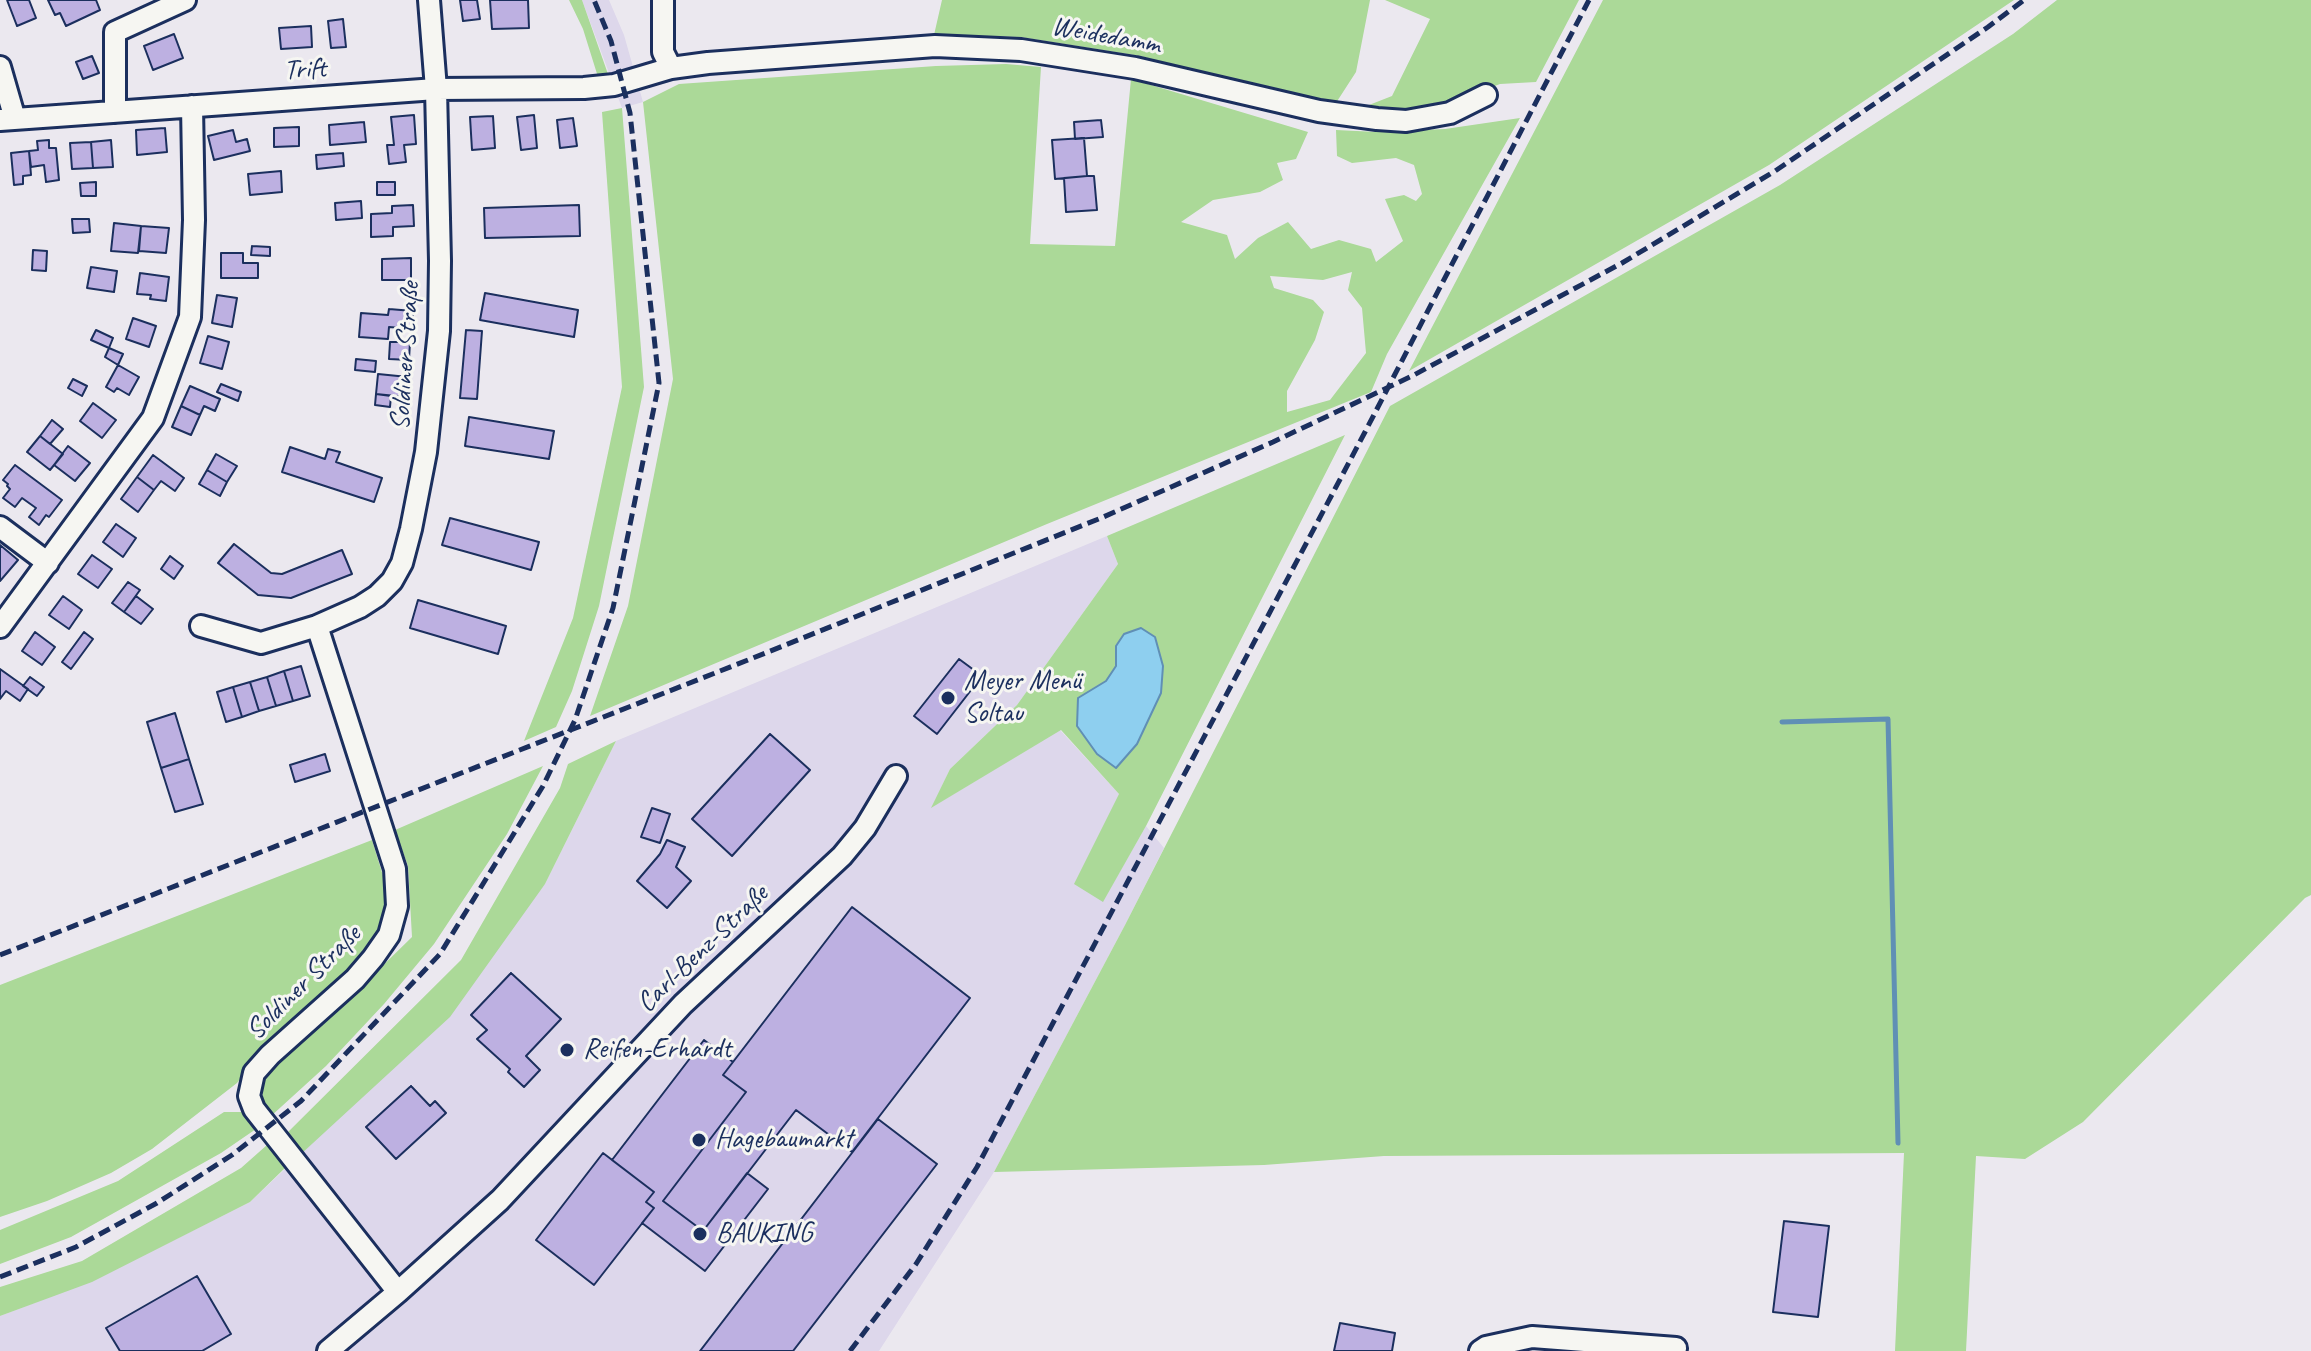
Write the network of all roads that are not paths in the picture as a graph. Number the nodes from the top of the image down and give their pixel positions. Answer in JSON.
{"nodes":[{"id":1,"x":185,"y":0,"type":"edge"},
{"id":2,"x":429,"y":0,"type":"edge"},
{"id":3,"x":663,"y":0,"type":"edge"},
{"id":4,"x":0,"y":67,"type":"edge"},
{"id":5,"x":671,"y":68,"type":"junction"},
{"id":6,"x":614,"y":85,"type":"joint"},
{"id":7,"x":436,"y":89,"type":"junction"},
{"id":8,"x":1486,"y":95,"type":"dead end"},
{"id":9,"x":192,"y":106,"type":"junction"},
{"id":10,"x":115,"y":112,"type":"junction"},
{"id":11,"x":8,"y":119,"type":"edge"},
{"id":12,"x":0,"y":527,"type":"edge"},
{"id":13,"x":48,"y":563,"type":"junction"},
{"id":14,"x":201,"y":626,"type":"dead end"},
{"id":15,"x":317,"y":626,"type":"junction"},
{"id":16,"x":0,"y":627,"type":"edge"},
{"id":17,"x":896,"y":776,"type":"dead end"},
{"id":18,"x":398,"y":1292,"type":"junction"},
{"id":19,"x":1676,"y":1348,"type":"dead end"},
{"id":20,"x":328,"y":1351,"type":"edge"},
{"id":21,"x":1480,"y":1351,"type":"edge"}],
"edges":[{"from":1,"to":10,"type":"street"},
{"from":2,"to":7,"type":"street","name":"Soldiner Straße"},
{"from":3,"to":5,"type":"street"},
{"from":4,"to":11,"type":"street"},
{"from":5,"to":6,"type":"street","name":"Weidedamm"},
{"from":5,"to":8,"type":"street","name":"Weidedamm"},
{"from":6,"to":7,"type":"street","name":"Trift"},
{"from":7,"to":9,"type":"street","name":"Trift"},
{"from":7,"to":15,"type":"street","name":"Soldiner Straße"},
{"from":9,"to":10,"type":"street","name":"Trift"},
{"from":9,"to":13,"type":"street"},
{"from":10,"to":11,"type":"street","name":"Trift"},
{"from":12,"to":13,"type":"street"},
{"from":13,"to":16,"type":"street"},
{"from":14,"to":15,"type":"street","name":"Soldiner Straße"},
{"from":15,"to":18,"type":"street","name":"Soldiner Straße"},
{"from":17,"to":18,"type":"street","name":"Carl-Benz-Straße"},
{"from":18,"to":20,"type":"street","name":"Carl-Benz-Straße"},
{"from":19,"to":21,"type":"street"}]}
